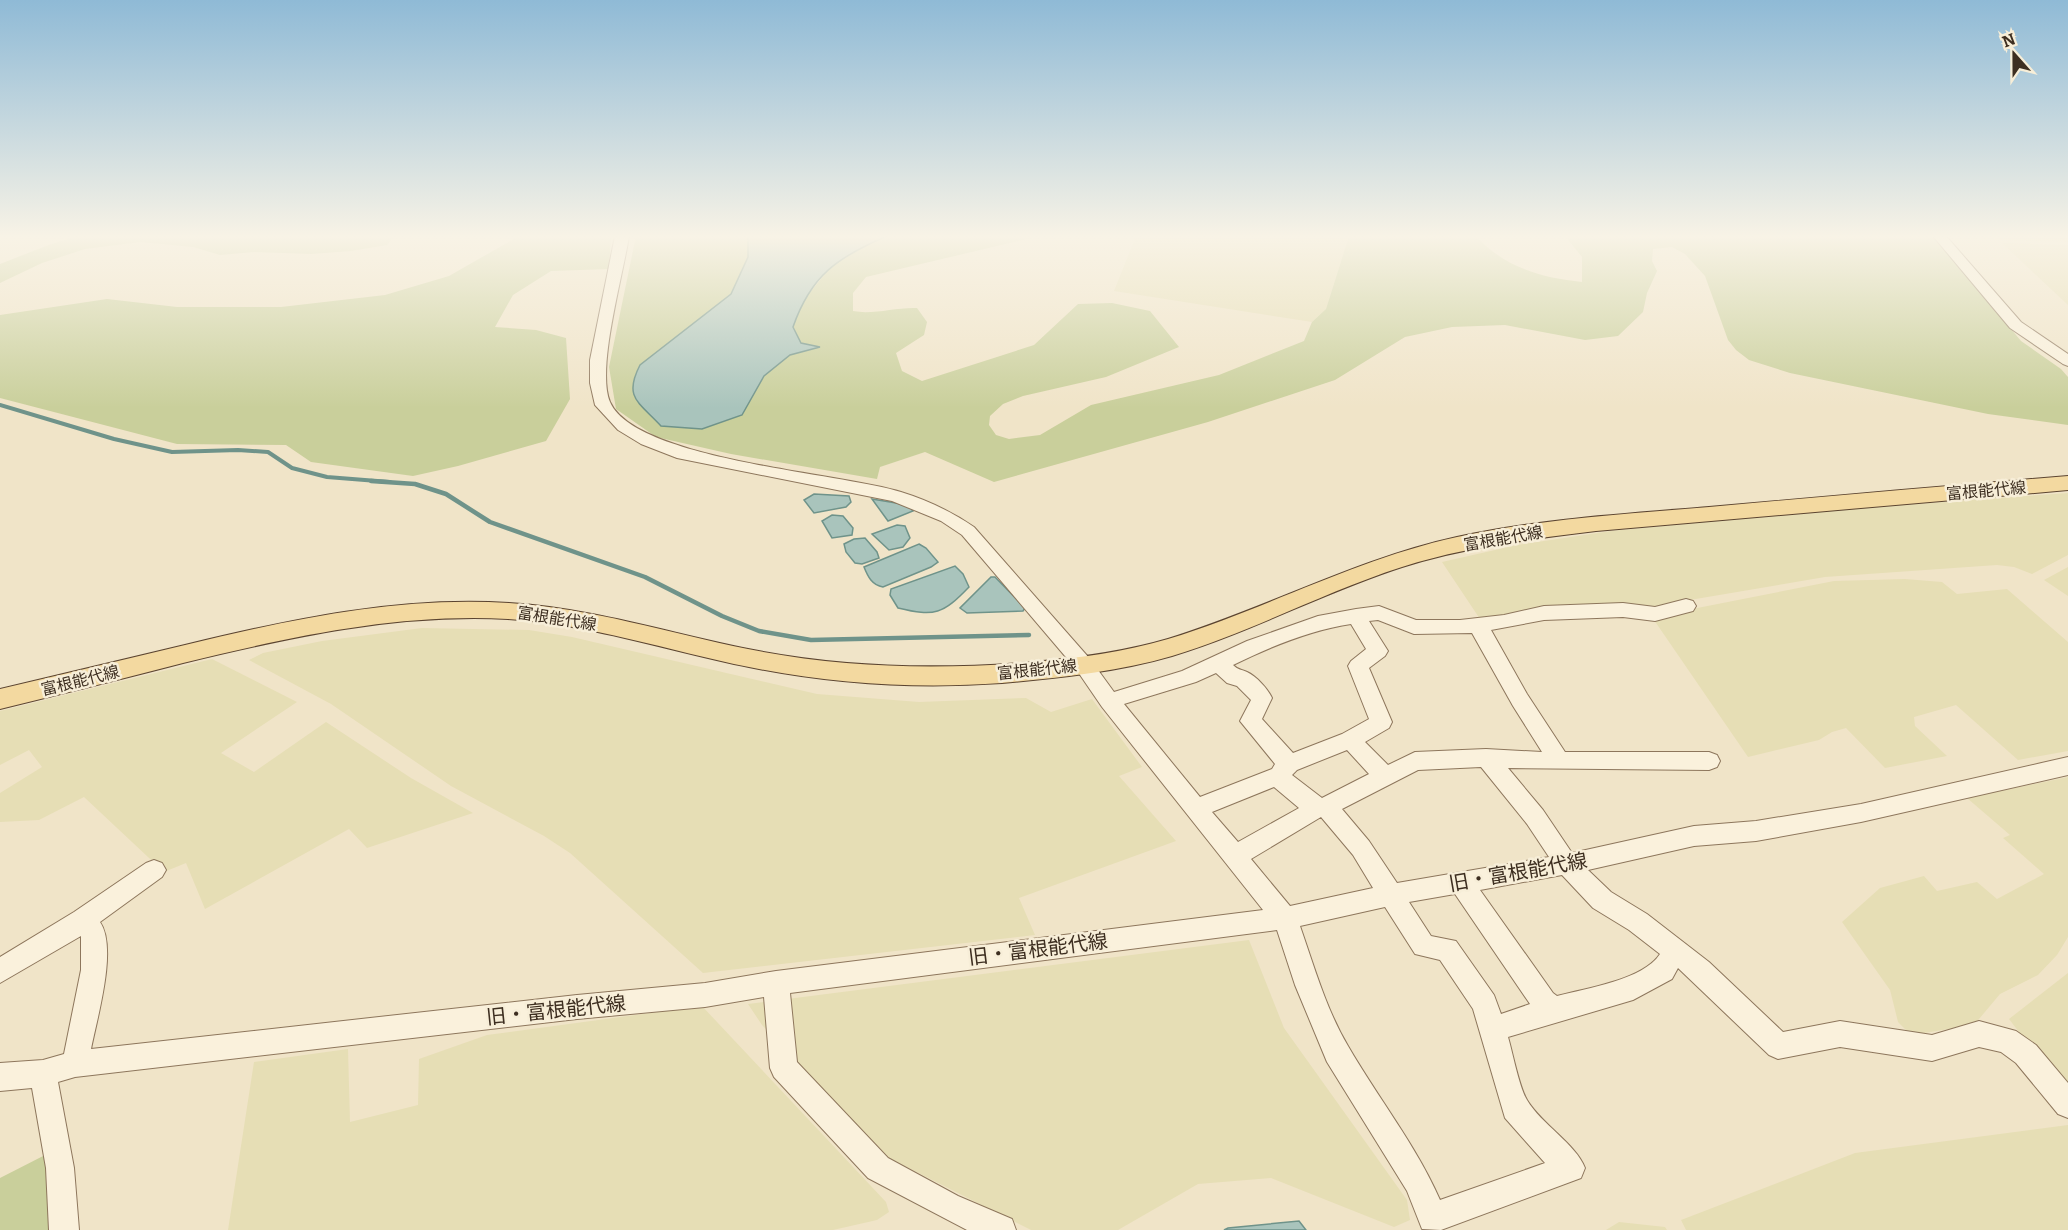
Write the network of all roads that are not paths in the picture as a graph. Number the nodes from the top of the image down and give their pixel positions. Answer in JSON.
{"nodes":[{"id":1,"x":612,"y":293,"type":"edge"},
{"id":2,"x":1989,"y":293,"type":"edge"},
{"id":3,"x":2068,"y":361,"type":"edge"},
{"id":4,"x":2068,"y":483,"type":"edge"},
{"id":5,"x":1686,"y":606,"type":"dead end"},
{"id":6,"x":1356,"y":616,"type":"junction"},
{"id":7,"x":1478,"y":625,"type":"junction"},
{"id":8,"x":1224,"y":628,"type":"junction"},
{"id":9,"x":1246,"y":650,"type":"junction"},
{"id":10,"x":1219,"y":663,"type":"junction"},
{"id":11,"x":1083,"y":664,"type":"junction"},
{"id":12,"x":0,"y":699,"type":"edge"},
{"id":13,"x":1109,"y":701,"type":"junction"},
{"id":14,"x":1350,"y":740,"type":"junction"},
{"id":15,"x":1486,"y":758,"type":"junction"},
{"id":16,"x":1559,"y":761,"type":"junction"},
{"id":17,"x":1709,"y":761,"type":"dead end"},
{"id":18,"x":2068,"y":766,"type":"edge"},
{"id":19,"x":1283,"y":770,"type":"junction"},
{"id":20,"x":1385,"y":776,"type":"junction"},
{"id":21,"x":1197,"y":808,"type":"junction"},
{"id":22,"x":1321,"y":808,"type":"junction"},
{"id":23,"x":1236,"y":856,"type":"junction"},
{"id":24,"x":1567,"y":864,"type":"junction"},
{"id":25,"x":154,"y":870,"type":"dead end"},
{"id":26,"x":1461,"y":883,"type":"junction"},
{"id":27,"x":1390,"y":895,"type":"junction"},
{"id":28,"x":1285,"y":918,"type":"junction"},
{"id":29,"x":83,"y":920,"type":"junction"},
{"id":30,"x":1675,"y":951,"type":"junction"},
{"id":31,"x":0,"y":971,"type":"edge"},
{"id":32,"x":776,"y":983,"type":"junction"},
{"id":33,"x":1555,"y":1009,"type":"junction"},
{"id":34,"x":1493,"y":1029,"type":"junction"},
{"id":35,"x":75,"y":1064,"type":"junction"},
{"id":36,"x":43,"y":1073,"type":"junction"},
{"id":37,"x":0,"y":1077,"type":"edge"},
{"id":38,"x":2068,"y":1104,"type":"edge"},
{"id":39,"x":64,"y":1230,"type":"edge"},
{"id":40,"x":1001,"y":1230,"type":"edge"}],
"edges":[{"from":1,"to":11,"type":"street"},
{"from":2,"to":3,"type":"street"},
{"from":4,"to":8,"type":"main road","name":"富根能代線"},
{"from":5,"to":7,"type":"street"},
{"from":6,"to":7,"type":"street"},
{"from":6,"to":9,"type":"street"},
{"from":6,"to":14,"type":"street"},
{"from":7,"to":16,"type":"street"},
{"from":8,"to":9,"type":"street"},
{"from":8,"to":11,"type":"main road","name":"富根能代線"},
{"from":9,"to":10,"type":"street"},
{"from":10,"to":13,"type":"street"},
{"from":10,"to":19,"type":"street"},
{"from":11,"to":12,"type":"main road","name":"富根能代線"},
{"from":11,"to":13,"type":"street"},
{"from":13,"to":21,"type":"street"},
{"from":14,"to":19,"type":"street"},
{"from":14,"to":20,"type":"street"},
{"from":15,"to":16,"type":"street"},
{"from":15,"to":20,"type":"street"},
{"from":15,"to":24,"type":"street"},
{"from":16,"to":17,"type":"street"},
{"from":18,"to":24,"type":"street","name":"旧・富根能代線"},
{"from":19,"to":21,"type":"street"},
{"from":19,"to":22,"type":"street"},
{"from":20,"to":22,"type":"street"},
{"from":21,"to":23,"type":"street"},
{"from":22,"to":23,"type":"street"},
{"from":22,"to":27,"type":"street"},
{"from":23,"to":28,"type":"street"},
{"from":24,"to":26,"type":"street","name":"旧・富根能代線"},
{"from":24,"to":30,"type":"street"},
{"from":25,"to":29,"type":"street"},
{"from":26,"to":27,"type":"street","name":"旧・富根能代線"},
{"from":26,"to":33,"type":"street"},
{"from":27,"to":28,"type":"street","name":"旧・富根能代線"},
{"from":27,"to":34,"type":"street"},
{"from":28,"to":32,"type":"street","name":"旧・富根能代線"},
{"from":28,"to":34,"type":"street"},
{"from":29,"to":31,"type":"street"},
{"from":29,"to":35,"type":"street"},
{"from":30,"to":33,"type":"street"},
{"from":30,"to":38,"type":"street"},
{"from":32,"to":35,"type":"street","name":"旧・富根能代線"},
{"from":32,"to":40,"type":"street"},
{"from":33,"to":34,"type":"street"},
{"from":35,"to":36,"type":"street","name":"旧・富根能代線"},
{"from":36,"to":37,"type":"street","name":"旧・富根能代線"},
{"from":36,"to":39,"type":"street"}]}
